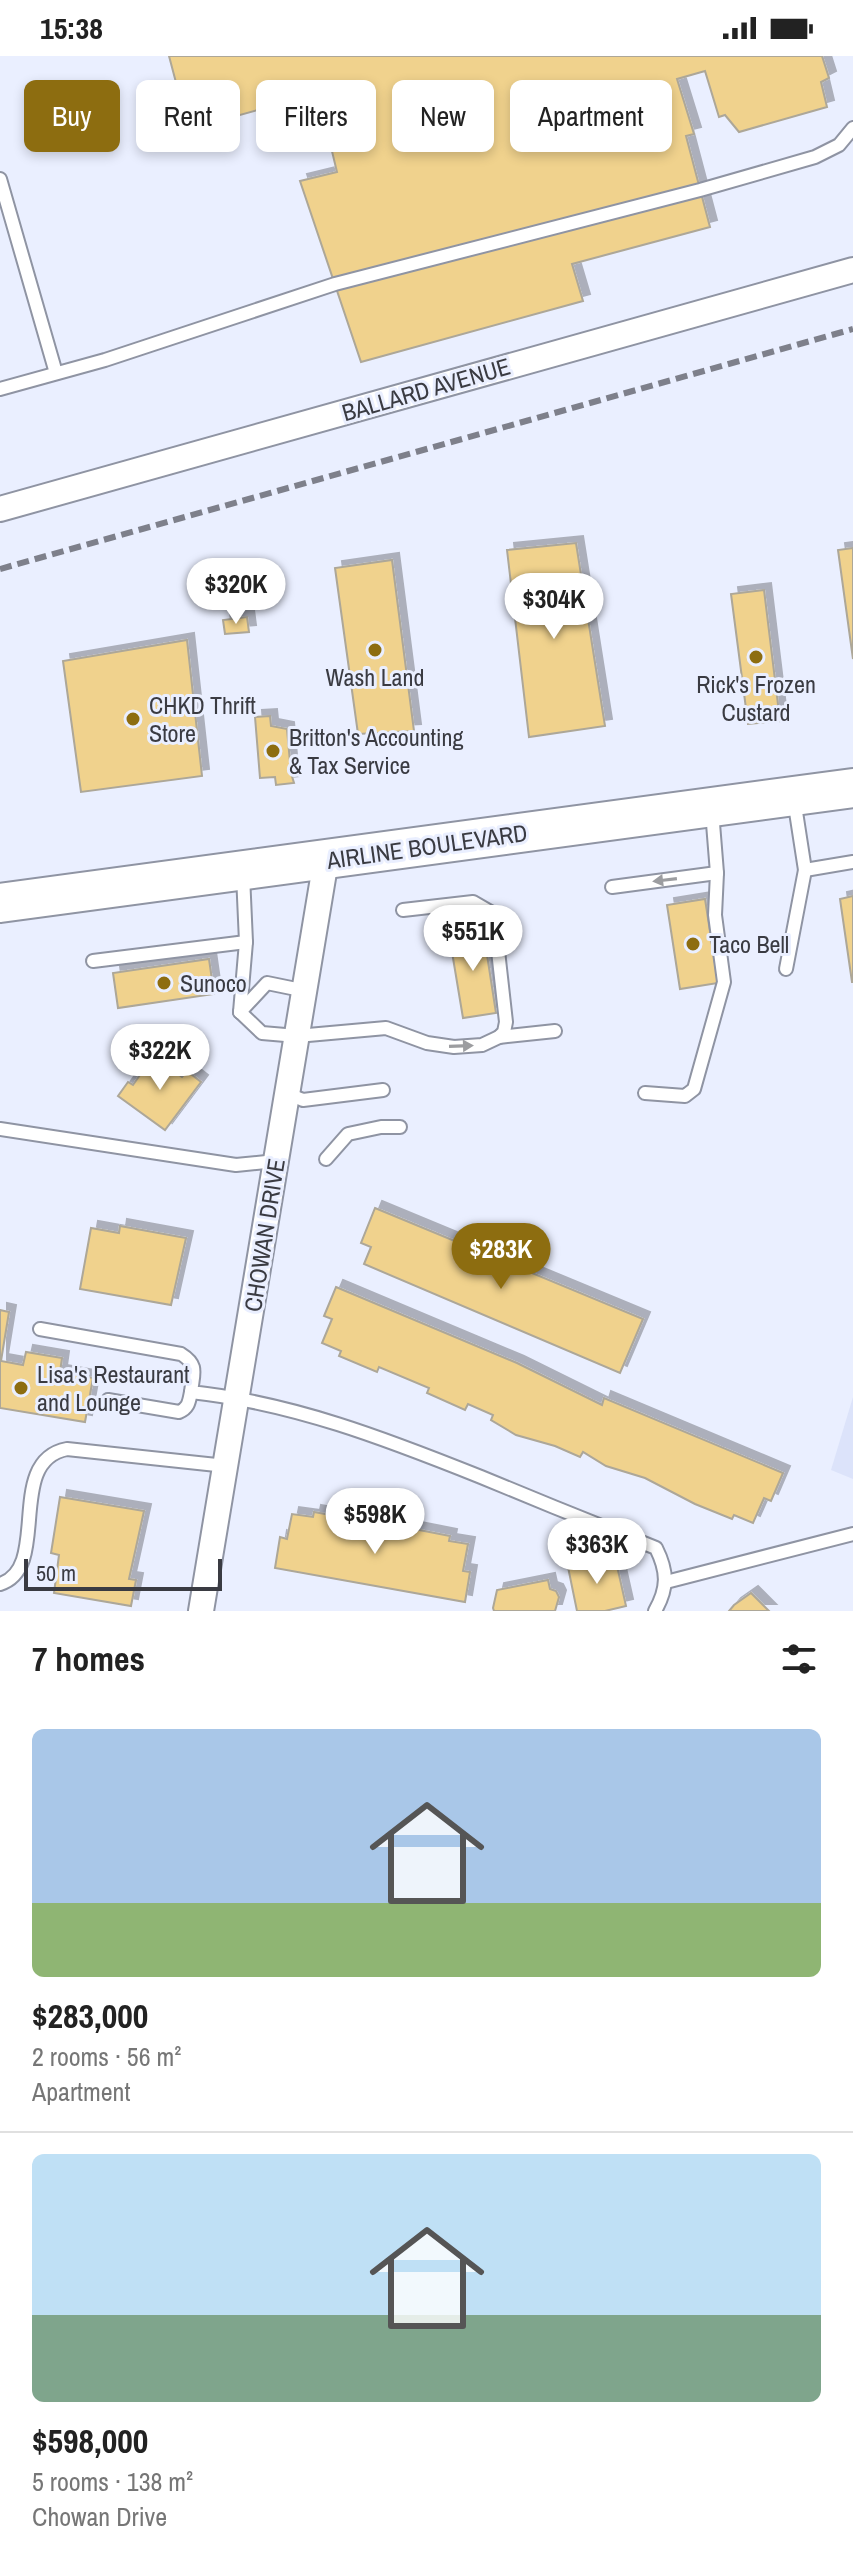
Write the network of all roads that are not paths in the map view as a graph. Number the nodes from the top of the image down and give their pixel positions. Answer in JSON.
{"nodes":[{"id":1,"x":853,"y":128,"type":"edge"},
{"id":2,"x":0,"y":179,"type":"edge"},
{"id":3,"x":853,"y":270,"type":"edge"},
{"id":4,"x":56,"y":373,"type":"junction"},
{"id":5,"x":0,"y":389,"type":"edge"},
{"id":6,"x":0,"y":509,"type":"edge"},
{"id":7,"x":853,"y":788,"type":"edge"},
{"id":8,"x":793,"y":797,"type":"junction"},
{"id":9,"x":712,"y":808,"type":"junction"},
{"id":10,"x":326,"y":860,"type":"junction"},
{"id":11,"x":853,"y":862,"type":"edge"},
{"id":12,"x":805,"y":870,"type":"junction"},
{"id":13,"x":243,"y":871,"type":"junction"},
{"id":14,"x":717,"y":873,"type":"junction"},
{"id":15,"x":612,"y":887,"type":"dead end"},
{"id":16,"x":0,"y":903,"type":"edge"},
{"id":17,"x":403,"y":910,"type":"dead end"},
{"id":18,"x":246,"y":942,"type":"junction"},
{"id":19,"x":93,"y":961,"type":"dead end"},
{"id":20,"x":786,"y":969,"type":"dead end"},
{"id":21,"x":306,"y":991,"type":"junction"},
{"id":22,"x":240,"y":1012,"type":"junction"},
{"id":23,"x":555,"y":1031,"type":"dead end"},
{"id":24,"x":297,"y":1036,"type":"junction"},
{"id":25,"x":499,"y":1037,"type":"junction"},
{"id":26,"x":383,"y":1090,"type":"dead end"},
{"id":27,"x":645,"y":1093,"type":"dead end"},
{"id":28,"x":288,"y":1094,"type":"junction"},
{"id":29,"x":400,"y":1127,"type":"dead end"},
{"id":30,"x":0,"y":1129,"type":"edge"},
{"id":31,"x":326,"y":1159,"type":"dead end"},
{"id":32,"x":276,"y":1161,"type":"junction"},
{"id":33,"x":40,"y":1329,"type":"dead end"},
{"id":34,"x":191,"y":1392,"type":"junction"},
{"id":35,"x":238,"y":1397,"type":"junction"},
{"id":36,"x":108,"y":1400,"type":"dead end"},
{"id":37,"x":226,"y":1466,"type":"junction"},
{"id":38,"x":853,"y":1534,"type":"edge"},
{"id":39,"x":666,"y":1582,"type":"junction"},
{"id":40,"x":0,"y":1584,"type":"edge"},
{"id":41,"x":201,"y":1611,"type":"edge"},
{"id":42,"x":655,"y":1611,"type":"edge"}],
"edges":[{"from":1,"to":4,"type":"lane"},
{"from":2,"to":4,"type":"lane"},
{"from":3,"to":6,"type":"street","name":"BALLARD AVENUE"},
{"from":4,"to":5,"type":"lane"},
{"from":7,"to":8,"type":"main road","name":"AIRLINE BOULEVARD"},
{"from":8,"to":9,"type":"main road","name":"AIRLINE BOULEVARD"},
{"from":8,"to":12,"type":"lane"},
{"from":9,"to":10,"type":"main road","name":"AIRLINE BOULEVARD"},
{"from":9,"to":14,"type":"lane"},
{"from":10,"to":13,"type":"main road","name":"AIRLINE BOULEVARD"},
{"from":10,"to":21,"type":"street","name":"CHOWAN DRIVE"},
{"from":11,"to":12,"type":"lane"},
{"from":12,"to":20,"type":"lane"},
{"from":13,"to":16,"type":"main road","name":"AIRLINE BOULEVARD"},
{"from":13,"to":18,"type":"lane"},
{"from":14,"to":15,"type":"lane","one_way":true},
{"from":14,"to":27,"type":"lane"},
{"from":17,"to":25,"type":"lane"},
{"from":18,"to":19,"type":"lane"},
{"from":18,"to":22,"type":"lane"},
{"from":21,"to":22,"type":"lane"},
{"from":21,"to":24,"type":"street","name":"CHOWAN DRIVE"},
{"from":22,"to":24,"type":"lane"},
{"from":23,"to":25,"type":"lane"},
{"from":24,"to":25,"type":"lane","one_way":true},
{"from":24,"to":28,"type":"street","name":"CHOWAN DRIVE"},
{"from":26,"to":28,"type":"lane"},
{"from":28,"to":32,"type":"street","name":"CHOWAN DRIVE"},
{"from":29,"to":31,"type":"lane"},
{"from":30,"to":32,"type":"lane"},
{"from":32,"to":35,"type":"street","name":"CHOWAN DRIVE"},
{"from":33,"to":34,"type":"lane"},
{"from":34,"to":35,"type":"lane"},
{"from":34,"to":36,"type":"lane"},
{"from":35,"to":37,"type":"street","name":"CHOWAN DRIVE"},
{"from":35,"to":39,"type":"lane"},
{"from":37,"to":40,"type":"lane"},
{"from":37,"to":41,"type":"street","name":"CHOWAN DRIVE"},
{"from":38,"to":39,"type":"lane"},
{"from":39,"to":42,"type":"lane"}]}
